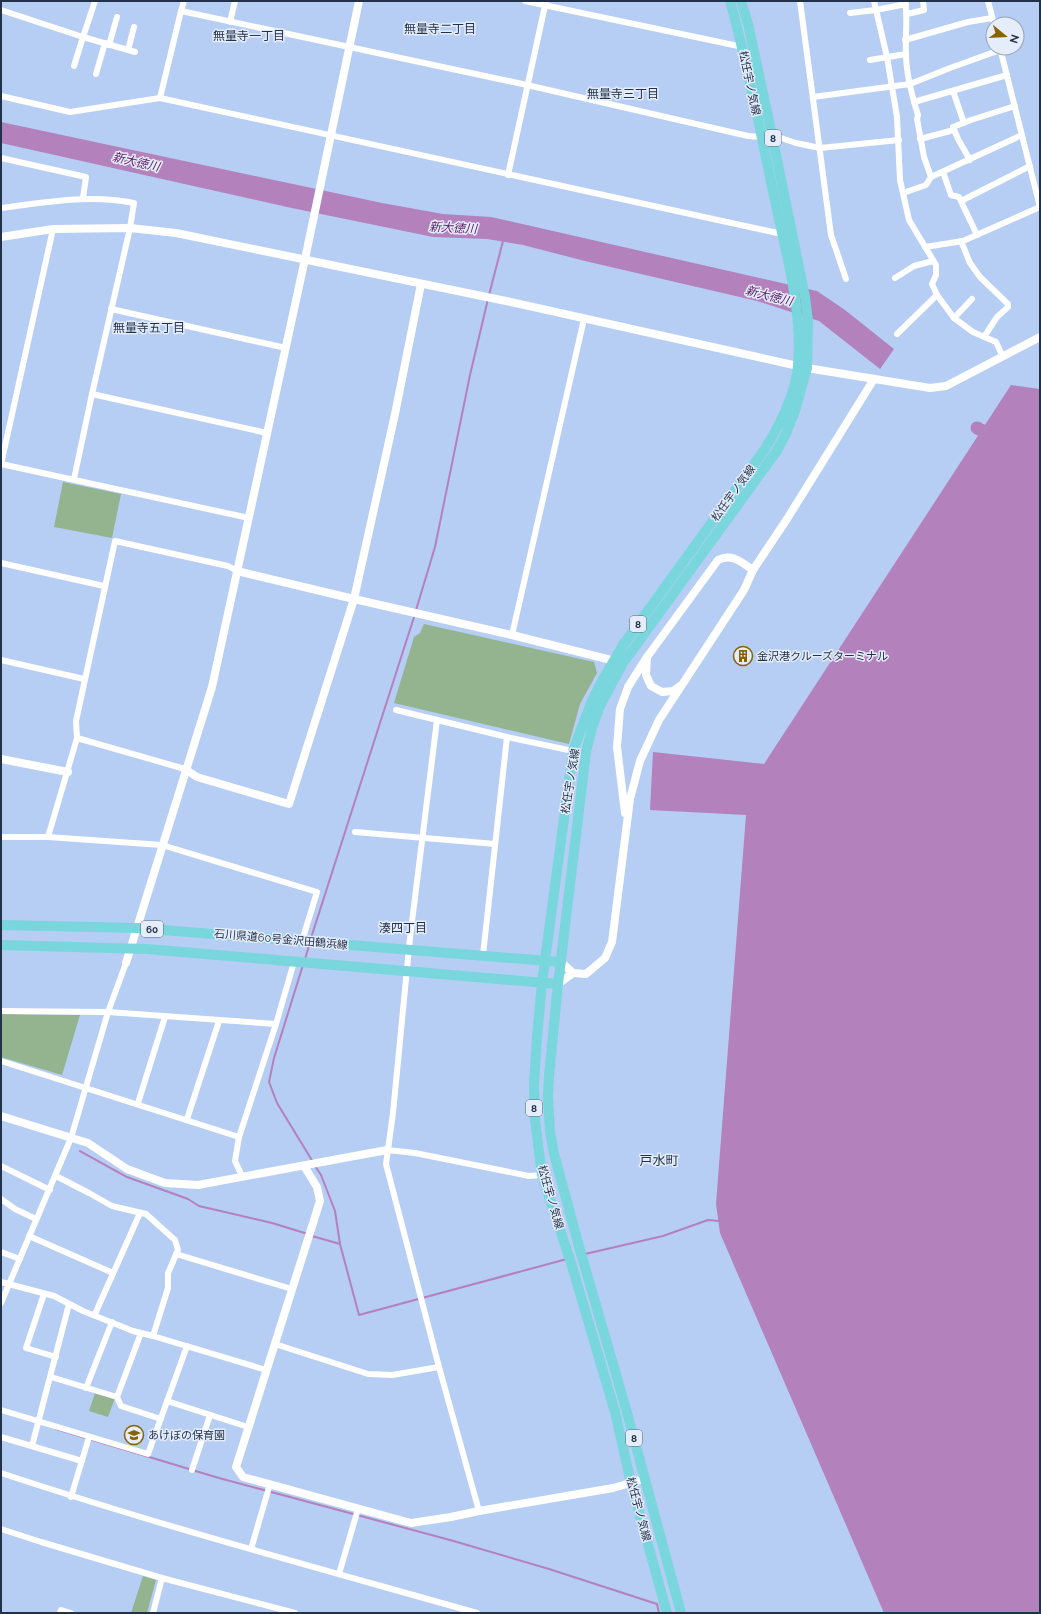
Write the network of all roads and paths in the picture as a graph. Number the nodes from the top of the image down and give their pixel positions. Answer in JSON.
{"nodes":[{"id":1,"x":95,"y":1,"type":"edge"},
{"id":2,"x":184,"y":1,"type":"edge"},
{"id":3,"x":234,"y":1,"type":"edge"},
{"id":4,"x":359,"y":1,"type":"edge"},
{"id":5,"x":526,"y":1,"type":"edge"},
{"id":6,"x":730,"y":1,"type":"edge"},
{"id":7,"x":741,"y":1,"type":"edge"},
{"id":8,"x":800,"y":1,"type":"edge"},
{"id":9,"x":874,"y":1,"type":"edge"},
{"id":10,"x":923,"y":1,"type":"edge"},
{"id":11,"x":988,"y":1,"type":"edge"},
{"id":12,"x":906,"y":2,"type":"edge"},
{"id":13,"x":545,"y":3,"type":"edge"},
{"id":14,"x":1,"y":10,"type":"edge"},
{"id":15,"x":876,"y":10,"type":"junction"},
{"id":16,"x":181,"y":11,"type":"junction"},
{"id":17,"x":850,"y":13,"type":"dead end"},
{"id":18,"x":907,"y":14,"type":"junction"},
{"id":19,"x":992,"y":16,"type":"edge"},
{"id":20,"x":117,"y":17,"type":"dead end"},
{"id":21,"x":985,"y":21,"type":"edge"},
{"id":22,"x":230,"y":22,"type":"junction"},
{"id":23,"x":134,"y":27,"type":"dead end"},
{"id":24,"x":83,"y":37,"type":"junction"},
{"id":25,"x":905,"y":40,"type":"junction"},
{"id":26,"x":107,"y":44,"type":"junction"},
{"id":27,"x":743,"y":47,"type":"junction"},
{"id":28,"x":349,"y":48,"type":"junction"},
{"id":29,"x":128,"y":50,"type":"junction"},
{"id":30,"x":135,"y":52,"type":"dead end"},
{"id":31,"x":906,"y":54,"type":"junction"},
{"id":32,"x":985,"y":55,"type":"edge"},
{"id":33,"x":1002,"y":56,"type":"edge"},
{"id":34,"x":887,"y":57,"type":"junction"},
{"id":35,"x":870,"y":60,"type":"dead end"},
{"id":36,"x":74,"y":66,"type":"dead end"},
{"id":37,"x":96,"y":74,"type":"dead end"},
{"id":38,"x":1007,"y":75,"type":"junction"},
{"id":39,"x":910,"y":84,"type":"junction"},
{"id":40,"x":527,"y":85,"type":"junction"},
{"id":41,"x":891,"y":88,"type":"junction"},
{"id":42,"x":953,"y":91,"type":"junction"},
{"id":43,"x":1,"y":96,"type":"edge"},
{"id":44,"x":813,"y":97,"type":"junction"},
{"id":45,"x":160,"y":98,"type":"junction"},
{"id":46,"x":914,"y":102,"type":"junction"},
{"id":47,"x":1015,"y":106,"type":"junction"},
{"id":48,"x":964,"y":123,"type":"junction"},
{"id":49,"x":954,"y":130,"type":"junction"},
{"id":50,"x":772,"y":135,"type":"junction"},
{"id":51,"x":1022,"y":135,"type":"junction"},
{"id":52,"x":330,"y":136,"type":"junction"},
{"id":53,"x":761,"y":137,"type":"junction"},
{"id":54,"x":920,"y":139,"type":"junction"},
{"id":55,"x":898,"y":140,"type":"junction"},
{"id":56,"x":820,"y":148,"type":"junction"},
{"id":57,"x":1,"y":158,"type":"edge"},
{"id":58,"x":970,"y":160,"type":"junction"},
{"id":59,"x":1030,"y":166,"type":"junction"},
{"id":60,"x":943,"y":172,"type":"junction"},
{"id":61,"x":508,"y":174,"type":"junction"},
{"id":62,"x":931,"y":177,"type":"junction"},
{"id":63,"x":903,"y":193,"type":"junction"},
{"id":64,"x":84,"y":198,"type":"junction"},
{"id":65,"x":960,"y":201,"type":"junction"},
{"id":66,"x":1040,"y":207,"type":"edge"},
{"id":67,"x":1,"y":208,"type":"edge"},
{"id":68,"x":130,"y":228,"type":"junction"},
{"id":69,"x":52,"y":229,"type":"junction"},
{"id":70,"x":782,"y":234,"type":"junction"},
{"id":71,"x":977,"y":235,"type":"junction"},
{"id":72,"x":1,"y":237,"type":"edge"},
{"id":73,"x":961,"y":241,"type":"junction"},
{"id":74,"x":925,"y":247,"type":"junction"},
{"id":75,"x":305,"y":260,"type":"junction"},
{"id":76,"x":933,"y":261,"type":"junction"},
{"id":77,"x":895,"y":278,"type":"dead end"},
{"id":78,"x":846,"y":279,"type":"dead end"},
{"id":79,"x":421,"y":284,"type":"junction"},
{"id":80,"x":937,"y":295,"type":"junction"},
{"id":81,"x":972,"y":298,"type":"dead end"},
{"id":82,"x":111,"y":309,"type":"junction"},
{"id":83,"x":954,"y":318,"type":"junction"},
{"id":84,"x":584,"y":319,"type":"junction"},
{"id":85,"x":897,"y":334,"type":"dead end"},
{"id":86,"x":984,"y":337,"type":"junction"},
{"id":87,"x":1040,"y":337,"type":"edge"},
{"id":88,"x":286,"y":348,"type":"junction"},
{"id":89,"x":1003,"y":357,"type":"junction"},
{"id":90,"x":802,"y":367,"type":"junction"},
{"id":91,"x":874,"y":379,"type":"junction"},
{"id":92,"x":92,"y":394,"type":"junction"},
{"id":93,"x":267,"y":433,"type":"junction"},
{"id":94,"x":1,"y":464,"type":"edge"},
{"id":95,"x":74,"y":479,"type":"junction"},
{"id":96,"x":249,"y":518,"type":"junction"},
{"id":97,"x":1,"y":563,"type":"edge"},
{"id":98,"x":753,"y":570,"type":"junction"},
{"id":99,"x":237,"y":571,"type":"junction"},
{"id":100,"x":104,"y":586,"type":"junction"},
{"id":101,"x":354,"y":599,"type":"junction"},
{"id":102,"x":512,"y":635,"type":"junction"},
{"id":103,"x":647,"y":657,"type":"junction"},
{"id":104,"x":1,"y":660,"type":"edge"},
{"id":105,"x":618,"y":661,"type":"junction"},
{"id":106,"x":84,"y":679,"type":"junction"},
{"id":107,"x":682,"y":685,"type":"junction"},
{"id":108,"x":396,"y":710,"type":"dead end"},
{"id":109,"x":437,"y":720,"type":"junction"},
{"id":110,"x":507,"y":737,"type":"junction"},
{"id":111,"x":77,"y":738,"type":"junction"},
{"id":112,"x":573,"y":751,"type":"junction"},
{"id":113,"x":1,"y":759,"type":"edge"},
{"id":114,"x":186,"y":769,"type":"junction"},
{"id":115,"x":68,"y":772,"type":"junction"},
{"id":116,"x":626,"y":826,"type":"junction"},
{"id":117,"x":355,"y":832,"type":"dead end"},
{"id":118,"x":1,"y":837,"type":"edge"},
{"id":119,"x":48,"y":837,"type":"junction"},
{"id":120,"x":422,"y":837,"type":"junction"},
{"id":121,"x":495,"y":844,"type":"junction"},
{"id":122,"x":162,"y":845,"type":"junction"},
{"id":123,"x":1,"y":925,"type":"edge"},
{"id":124,"x":138,"y":928,"type":"junction"},
{"id":125,"x":302,"y":940,"type":"junction"},
{"id":126,"x":1,"y":946,"type":"edge"},
{"id":127,"x":132,"y":948,"type":"junction"},
{"id":128,"x":409,"y":950,"type":"junction"},
{"id":129,"x":483,"y":955,"type":"junction"},
{"id":130,"x":546,"y":960,"type":"junction"},
{"id":131,"x":294,"y":962,"type":"junction"},
{"id":132,"x":561,"y":962,"type":"junction"},
{"id":133,"x":126,"y":963,"type":"joint"},
{"id":134,"x":407,"y":970,"type":"junction"},
{"id":135,"x":573,"y":973,"type":"junction"},
{"id":136,"x":542,"y":983,"type":"junction"},
{"id":137,"x":558,"y":984,"type":"junction"},
{"id":138,"x":1,"y":1011,"type":"edge"},
{"id":139,"x":108,"y":1012,"type":"junction"},
{"id":140,"x":165,"y":1017,"type":"junction"},
{"id":141,"x":218,"y":1021,"type":"junction"},
{"id":142,"x":276,"y":1024,"type":"junction"},
{"id":143,"x":1,"y":1061,"type":"edge"},
{"id":144,"x":86,"y":1087,"type":"junction"},
{"id":145,"x":138,"y":1103,"type":"junction"},
{"id":146,"x":1,"y":1116,"type":"edge"},
{"id":147,"x":188,"y":1119,"type":"junction"},
{"id":148,"x":239,"y":1137,"type":"junction"},
{"id":149,"x":71,"y":1138,"type":"junction"},
{"id":150,"x":387,"y":1150,"type":"junction"},
{"id":151,"x":304,"y":1166,"type":"junction"},
{"id":152,"x":2,"y":1169,"type":"edge"},
{"id":153,"x":542,"y":1175,"type":"junction"},
{"id":154,"x":56,"y":1176,"type":"junction"},
{"id":155,"x":242,"y":1176,"type":"junction"},
{"id":156,"x":50,"y":1190,"type":"junction"},
{"id":157,"x":1,"y":1199,"type":"edge"},
{"id":158,"x":140,"y":1213,"type":"junction"},
{"id":159,"x":36,"y":1219,"type":"junction"},
{"id":160,"x":29,"y":1236,"type":"junction"},
{"id":161,"x":1,"y":1252,"type":"edge"},
{"id":162,"x":176,"y":1254,"type":"junction"},
{"id":163,"x":20,"y":1259,"type":"junction"},
{"id":164,"x":113,"y":1273,"type":"junction"},
{"id":165,"x":1,"y":1282,"type":"edge"},
{"id":166,"x":9,"y":1283,"type":"junction"},
{"id":167,"x":292,"y":1289,"type":"junction"},
{"id":168,"x":44,"y":1294,"type":"junction"},
{"id":169,"x":1,"y":1303,"type":"edge"},
{"id":170,"x":69,"y":1304,"type":"junction"},
{"id":171,"x":95,"y":1314,"type":"junction"},
{"id":172,"x":112,"y":1322,"type":"junction"},
{"id":173,"x":141,"y":1333,"type":"junction"},
{"id":174,"x":153,"y":1336,"type":"junction"},
{"id":175,"x":275,"y":1344,"type":"junction"},
{"id":176,"x":187,"y":1346,"type":"junction"},
{"id":177,"x":56,"y":1357,"type":"junction"},
{"id":178,"x":439,"y":1367,"type":"junction"},
{"id":179,"x":266,"y":1370,"type":"junction"},
{"id":180,"x":51,"y":1377,"type":"junction"},
{"id":181,"x":86,"y":1388,"type":"junction"},
{"id":182,"x":117,"y":1397,"type":"junction"},
{"id":183,"x":167,"y":1401,"type":"junction"},
{"id":184,"x":1,"y":1410,"type":"edge"},
{"id":185,"x":210,"y":1415,"type":"junction"},
{"id":186,"x":161,"y":1419,"type":"junction"},
{"id":187,"x":39,"y":1422,"type":"junction"},
{"id":188,"x":248,"y":1427,"type":"junction"},
{"id":189,"x":1,"y":1437,"type":"edge"},
{"id":190,"x":89,"y":1437,"type":"junction"},
{"id":191,"x":32,"y":1446,"type":"junction"},
{"id":192,"x":82,"y":1462,"type":"junction"},
{"id":193,"x":192,"y":1470,"type":"dead end"},
{"id":194,"x":1,"y":1473,"type":"edge"},
{"id":195,"x":644,"y":1479,"type":"junction"},
{"id":196,"x":631,"y":1483,"type":"junction"},
{"id":197,"x":269,"y":1485,"type":"junction"},
{"id":198,"x":71,"y":1497,"type":"junction"},
{"id":199,"x":358,"y":1510,"type":"junction"},
{"id":200,"x":479,"y":1510,"type":"junction"},
{"id":201,"x":1,"y":1529,"type":"edge"},
{"id":202,"x":251,"y":1549,"type":"junction"},
{"id":203,"x":339,"y":1574,"type":"junction"},
{"id":204,"x":162,"y":1578,"type":"junction"},
{"id":205,"x":60,"y":1613,"type":"edge"},
{"id":206,"x":71,"y":1613,"type":"edge"},
{"id":207,"x":153,"y":1613,"type":"edge"},
{"id":208,"x":295,"y":1613,"type":"edge"},
{"id":209,"x":477,"y":1613,"type":"edge"},
{"id":210,"x":667,"y":1613,"type":"edge"},
{"id":211,"x":681,"y":1613,"type":"edge"}],
"edges":[{"from":1,"to":24,"type":"street"},
{"from":2,"to":16,"type":"street"},
{"from":3,"to":22,"type":"street"},
{"from":4,"to":28,"type":"street"},
{"from":5,"to":13,"type":"street"},
{"from":6,"to":27,"type":"main road","name":"松任宇ノ気線","number":"8"},
{"from":7,"to":50,"type":"main road","name":"松任宇ノ気線","number":"8"},
{"from":8,"to":44,"type":"street"},
{"from":9,"to":15,"type":"street"},
{"from":10,"to":18,"type":"street"},
{"from":11,"to":19,"type":"street"},
{"from":12,"to":15,"type":"street"},
{"from":12,"to":18,"type":"street"},
{"from":13,"to":27,"type":"street"},
{"from":13,"to":40,"type":"street"},
{"from":14,"to":24,"type":"street"},
{"from":15,"to":17,"type":"street"},
{"from":15,"to":34,"type":"street"},
{"from":16,"to":22,"type":"street"},
{"from":16,"to":45,"type":"street"},
{"from":18,"to":25,"type":"street"},
{"from":20,"to":26,"type":"street"},
{"from":21,"to":25,"type":"street"},
{"from":22,"to":28,"type":"street"},
{"from":23,"to":29,"type":"street"},
{"from":24,"to":26,"type":"street"},
{"from":24,"to":36,"type":"street"},
{"from":25,"to":31,"type":"street"},
{"from":26,"to":29,"type":"street"},
{"from":26,"to":37,"type":"street"},
{"from":27,"to":53,"type":"main road","name":"松任宇ノ気線","number":"8"},
{"from":28,"to":40,"type":"street"},
{"from":28,"to":52,"type":"street"},
{"from":29,"to":30,"type":"street"},
{"from":31,"to":34,"type":"street"},
{"from":31,"to":39,"type":"street"},
{"from":32,"to":39,"type":"street"},
{"from":33,"to":38,"type":"street"},
{"from":34,"to":35,"type":"street"},
{"from":34,"to":41,"type":"street"},
{"from":38,"to":42,"type":"street"},
{"from":38,"to":47,"type":"street"},
{"from":39,"to":41,"type":"street"},
{"from":39,"to":46,"type":"street"},
{"from":40,"to":53,"type":"street"},
{"from":40,"to":61,"type":"street"},
{"from":41,"to":44,"type":"street"},
{"from":41,"to":55,"type":"street"},
{"from":42,"to":46,"type":"street"},
{"from":42,"to":48,"type":"street"},
{"from":43,"to":45,"type":"street"},
{"from":44,"to":56,"type":"street"},
{"from":45,"to":52,"type":"street"},
{"from":46,"to":54,"type":"street"},
{"from":47,"to":48,"type":"street"},
{"from":47,"to":51,"type":"street"},
{"from":48,"to":49,"type":"street"},
{"from":49,"to":54,"type":"street"},
{"from":49,"to":58,"type":"street"},
{"from":50,"to":53,"type":"street"},
{"from":50,"to":56,"type":"street"},
{"from":50,"to":90,"type":"main road","name":"松任宇ノ気線","number":"8"},
{"from":51,"to":58,"type":"street"},
{"from":51,"to":59,"type":"street"},
{"from":52,"to":61,"type":"street"},
{"from":52,"to":75,"type":"street"},
{"from":53,"to":70,"type":"main road","name":"松任宇ノ気線","number":"8"},
{"from":54,"to":62,"type":"street"},
{"from":55,"to":56,"type":"street"},
{"from":55,"to":63,"type":"street"},
{"from":56,"to":78,"type":"street"},
{"from":57,"to":64,"type":"street"},
{"from":58,"to":60,"type":"street"},
{"from":59,"to":65,"type":"street"},
{"from":59,"to":66,"type":"street"},
{"from":60,"to":62,"type":"street"},
{"from":60,"to":65,"type":"street"},
{"from":61,"to":70,"type":"street"},
{"from":62,"to":63,"type":"street"},
{"from":63,"to":74,"type":"street"},
{"from":64,"to":67,"type":"street"},
{"from":64,"to":68,"type":"street"},
{"from":65,"to":71,"type":"street"},
{"from":66,"to":71,"type":"street"},
{"from":68,"to":69,"type":"street"},
{"from":68,"to":75,"type":"street"},
{"from":68,"to":82,"type":"street"},
{"from":69,"to":72,"type":"street"},
{"from":69,"to":94,"type":"street"},
{"from":70,"to":90,"type":"main road","name":"松任宇ノ気線","number":"8"},
{"from":71,"to":73,"type":"street"},
{"from":73,"to":74,"type":"street"},
{"from":73,"to":86,"type":"street"},
{"from":74,"to":76,"type":"street"},
{"from":75,"to":79,"type":"street"},
{"from":75,"to":88,"type":"street"},
{"from":76,"to":77,"type":"street"},
{"from":76,"to":80,"type":"street"},
{"from":79,"to":84,"type":"street"},
{"from":79,"to":101,"type":"street"},
{"from":80,"to":83,"type":"street"},
{"from":80,"to":85,"type":"street"},
{"from":81,"to":83,"type":"street"},
{"from":82,"to":88,"type":"street"},
{"from":82,"to":92,"type":"street"},
{"from":83,"to":86,"type":"street"},
{"from":84,"to":90,"type":"street"},
{"from":84,"to":102,"type":"street"},
{"from":86,"to":89,"type":"street"},
{"from":87,"to":89,"type":"street"},
{"from":88,"to":93,"type":"street"},
{"from":89,"to":91,"type":"street"},
{"from":90,"to":91,"type":"street"},
{"from":90,"to":105,"type":"main road","name":"松任宇ノ気線","number":"8"},
{"from":91,"to":98,"type":"street"},
{"from":92,"to":93,"type":"street"},
{"from":92,"to":95,"type":"street"},
{"from":93,"to":96,"type":"street"},
{"from":94,"to":95,"type":"street"},
{"from":95,"to":96,"type":"street"},
{"from":96,"to":99,"type":"street"},
{"from":97,"to":100,"type":"street"},
{"from":98,"to":103,"type":"street"},
{"from":98,"to":107,"type":"street"},
{"from":99,"to":100,"type":"street"},
{"from":99,"to":101,"type":"street"},
{"from":99,"to":114,"type":"street"},
{"from":100,"to":106,"type":"street"},
{"from":101,"to":102,"type":"street"},
{"from":101,"to":114,"type":"street"},
{"from":102,"to":105,"type":"street"},
{"from":103,"to":107,"type":"street"},
{"from":103,"to":116,"type":"street"},
{"from":104,"to":106,"type":"street"},
{"from":105,"to":112,"type":"main road","name":"松任宇ノ気線","number":"8"},
{"from":105,"to":132,"type":"main road","name":"松任宇ノ気線","number":"8"},
{"from":106,"to":111,"type":"street"},
{"from":107,"to":116,"type":"street"},
{"from":108,"to":109,"type":"street"},
{"from":109,"to":110,"type":"street"},
{"from":109,"to":120,"type":"street"},
{"from":110,"to":112,"type":"street"},
{"from":110,"to":121,"type":"street"},
{"from":111,"to":114,"type":"street"},
{"from":111,"to":115,"type":"street"},
{"from":112,"to":130,"type":"main road","name":"松任宇ノ気線","number":"8"},
{"from":113,"to":115,"type":"street"},
{"from":114,"to":122,"type":"street"},
{"from":115,"to":119,"type":"street"},
{"from":116,"to":135,"type":"street"},
{"from":117,"to":120,"type":"street"},
{"from":118,"to":119,"type":"street"},
{"from":119,"to":122,"type":"street"},
{"from":120,"to":121,"type":"street"},
{"from":120,"to":128,"type":"street"},
{"from":121,"to":129,"type":"street"},
{"from":122,"to":124,"type":"street"},
{"from":122,"to":125,"type":"street"},
{"from":123,"to":124,"type":"main road","name":"石川県道60号金沢田鶴浜線","number":"60"},
{"from":124,"to":125,"type":"main road","name":"石川県道60号金沢田鶴浜線","number":"60"},
{"from":124,"to":127,"type":"street"},
{"from":125,"to":128,"type":"main road","name":"石川県道60号金沢田鶴浜線","number":"60"},
{"from":126,"to":127,"type":"main road","name":"石川県道60号金沢田鶴浜線","number":"60"},
{"from":127,"to":131,"type":"main road","name":"石川県道60号金沢田鶴浜線","number":"60"},
{"from":127,"to":133,"type":"street"},
{"from":128,"to":129,"type":"main road","name":"石川県道60号金沢田鶴浜線","number":"60"},
{"from":128,"to":134,"type":"street"},
{"from":129,"to":130,"type":"main road","name":"石川県道60号金沢田鶴浜線","number":"60"},
{"from":130,"to":132,"type":"main road","name":"石川県道60号金沢田鶴浜線","number":"60"},
{"from":130,"to":136,"type":"main road","name":"松任宇ノ気線","number":"8"},
{"from":131,"to":134,"type":"main road","name":"石川県道60号金沢田鶴浜線","number":"60"},
{"from":131,"to":142,"type":"street"},
{"from":132,"to":135,"type":"street"},
{"from":132,"to":137,"type":"main road","name":"松任宇ノ気線","number":"8"},
{"from":133,"to":139,"type":"street"},
{"from":134,"to":136,"type":"main road","name":"石川県道60号金沢田鶴浜線","number":"60"},
{"from":134,"to":150,"type":"street"},
{"from":135,"to":137,"type":"street"},
{"from":136,"to":137,"type":"main road","name":"石川県道60号金沢田鶴浜線","number":"60"},
{"from":136,"to":153,"type":"main road","name":"松任宇ノ気線","number":"8"},
{"from":137,"to":195,"type":"main road","name":"松任宇ノ気線","number":"8"},
{"from":138,"to":139,"type":"street"},
{"from":139,"to":140,"type":"street"},
{"from":139,"to":144,"type":"street"},
{"from":140,"to":141,"type":"street"},
{"from":140,"to":145,"type":"street"},
{"from":141,"to":142,"type":"street"},
{"from":141,"to":147,"type":"street"},
{"from":142,"to":148,"type":"street"},
{"from":143,"to":144,"type":"street"},
{"from":144,"to":145,"type":"street"},
{"from":144,"to":149,"type":"street"},
{"from":145,"to":147,"type":"street"},
{"from":146,"to":149,"type":"street"},
{"from":147,"to":148,"type":"street"},
{"from":148,"to":155,"type":"street"},
{"from":149,"to":154,"type":"street"},
{"from":149,"to":155,"type":"street"},
{"from":150,"to":151,"type":"street"},
{"from":150,"to":153,"type":"street"},
{"from":150,"to":178,"type":"street"},
{"from":151,"to":155,"type":"street"},
{"from":151,"to":167,"type":"street"},
{"from":152,"to":156,"type":"street"},
{"from":153,"to":196,"type":"main road","name":"松任宇ノ気線","number":"8"},
{"from":154,"to":156,"type":"street"},
{"from":154,"to":158,"type":"street"},
{"from":156,"to":159,"type":"street"},
{"from":157,"to":159,"type":"street"},
{"from":158,"to":162,"type":"street"},
{"from":158,"to":164,"type":"street"},
{"from":159,"to":160,"type":"street"},
{"from":160,"to":163,"type":"street"},
{"from":160,"to":164,"type":"street"},
{"from":161,"to":163,"type":"street"},
{"from":162,"to":167,"type":"street"},
{"from":162,"to":174,"type":"street"},
{"from":163,"to":166,"type":"street"},
{"from":164,"to":171,"type":"street"},
{"from":165,"to":166,"type":"street"},
{"from":166,"to":168,"type":"street"},
{"from":166,"to":169,"type":"street"},
{"from":167,"to":175,"type":"street"},
{"from":168,"to":170,"type":"street"},
{"from":168,"to":177,"type":"street"},
{"from":170,"to":171,"type":"street"},
{"from":170,"to":177,"type":"street"},
{"from":171,"to":172,"type":"street"},
{"from":172,"to":173,"type":"street"},
{"from":172,"to":181,"type":"street"},
{"from":173,"to":174,"type":"street"},
{"from":173,"to":182,"type":"street"},
{"from":174,"to":176,"type":"street"},
{"from":175,"to":178,"type":"street"},
{"from":175,"to":179,"type":"street"},
{"from":176,"to":179,"type":"street"},
{"from":176,"to":183,"type":"street"},
{"from":177,"to":180,"type":"street"},
{"from":178,"to":200,"type":"street"},
{"from":179,"to":188,"type":"street"},
{"from":180,"to":181,"type":"street"},
{"from":180,"to":187,"type":"street"},
{"from":181,"to":182,"type":"street"},
{"from":182,"to":186,"type":"street"},
{"from":183,"to":185,"type":"street"},
{"from":183,"to":186,"type":"street"},
{"from":184,"to":187,"type":"street"},
{"from":185,"to":188,"type":"street"},
{"from":185,"to":193,"type":"street"},
{"from":186,"to":190,"type":"street"},
{"from":187,"to":190,"type":"street"},
{"from":187,"to":191,"type":"street"},
{"from":188,"to":197,"type":"street"},
{"from":189,"to":191,"type":"street"},
{"from":190,"to":192,"type":"street"},
{"from":191,"to":192,"type":"street"},
{"from":192,"to":198,"type":"street"},
{"from":194,"to":198,"type":"street"},
{"from":195,"to":196,"type":"street"},
{"from":195,"to":211,"type":"main road","name":"松任宇ノ気線","number":"8"},
{"from":196,"to":200,"type":"street"},
{"from":196,"to":210,"type":"main road","name":"松任宇ノ気線","number":"8"},
{"from":197,"to":199,"type":"street"},
{"from":197,"to":202,"type":"street"},
{"from":198,"to":202,"type":"street"},
{"from":199,"to":200,"type":"street"},
{"from":199,"to":203,"type":"street"},
{"from":201,"to":204,"type":"street"},
{"from":202,"to":203,"type":"street"},
{"from":203,"to":209,"type":"street"},
{"from":204,"to":207,"type":"street"},
{"from":204,"to":208,"type":"street"},
{"from":205,"to":206,"type":"street"}]}
